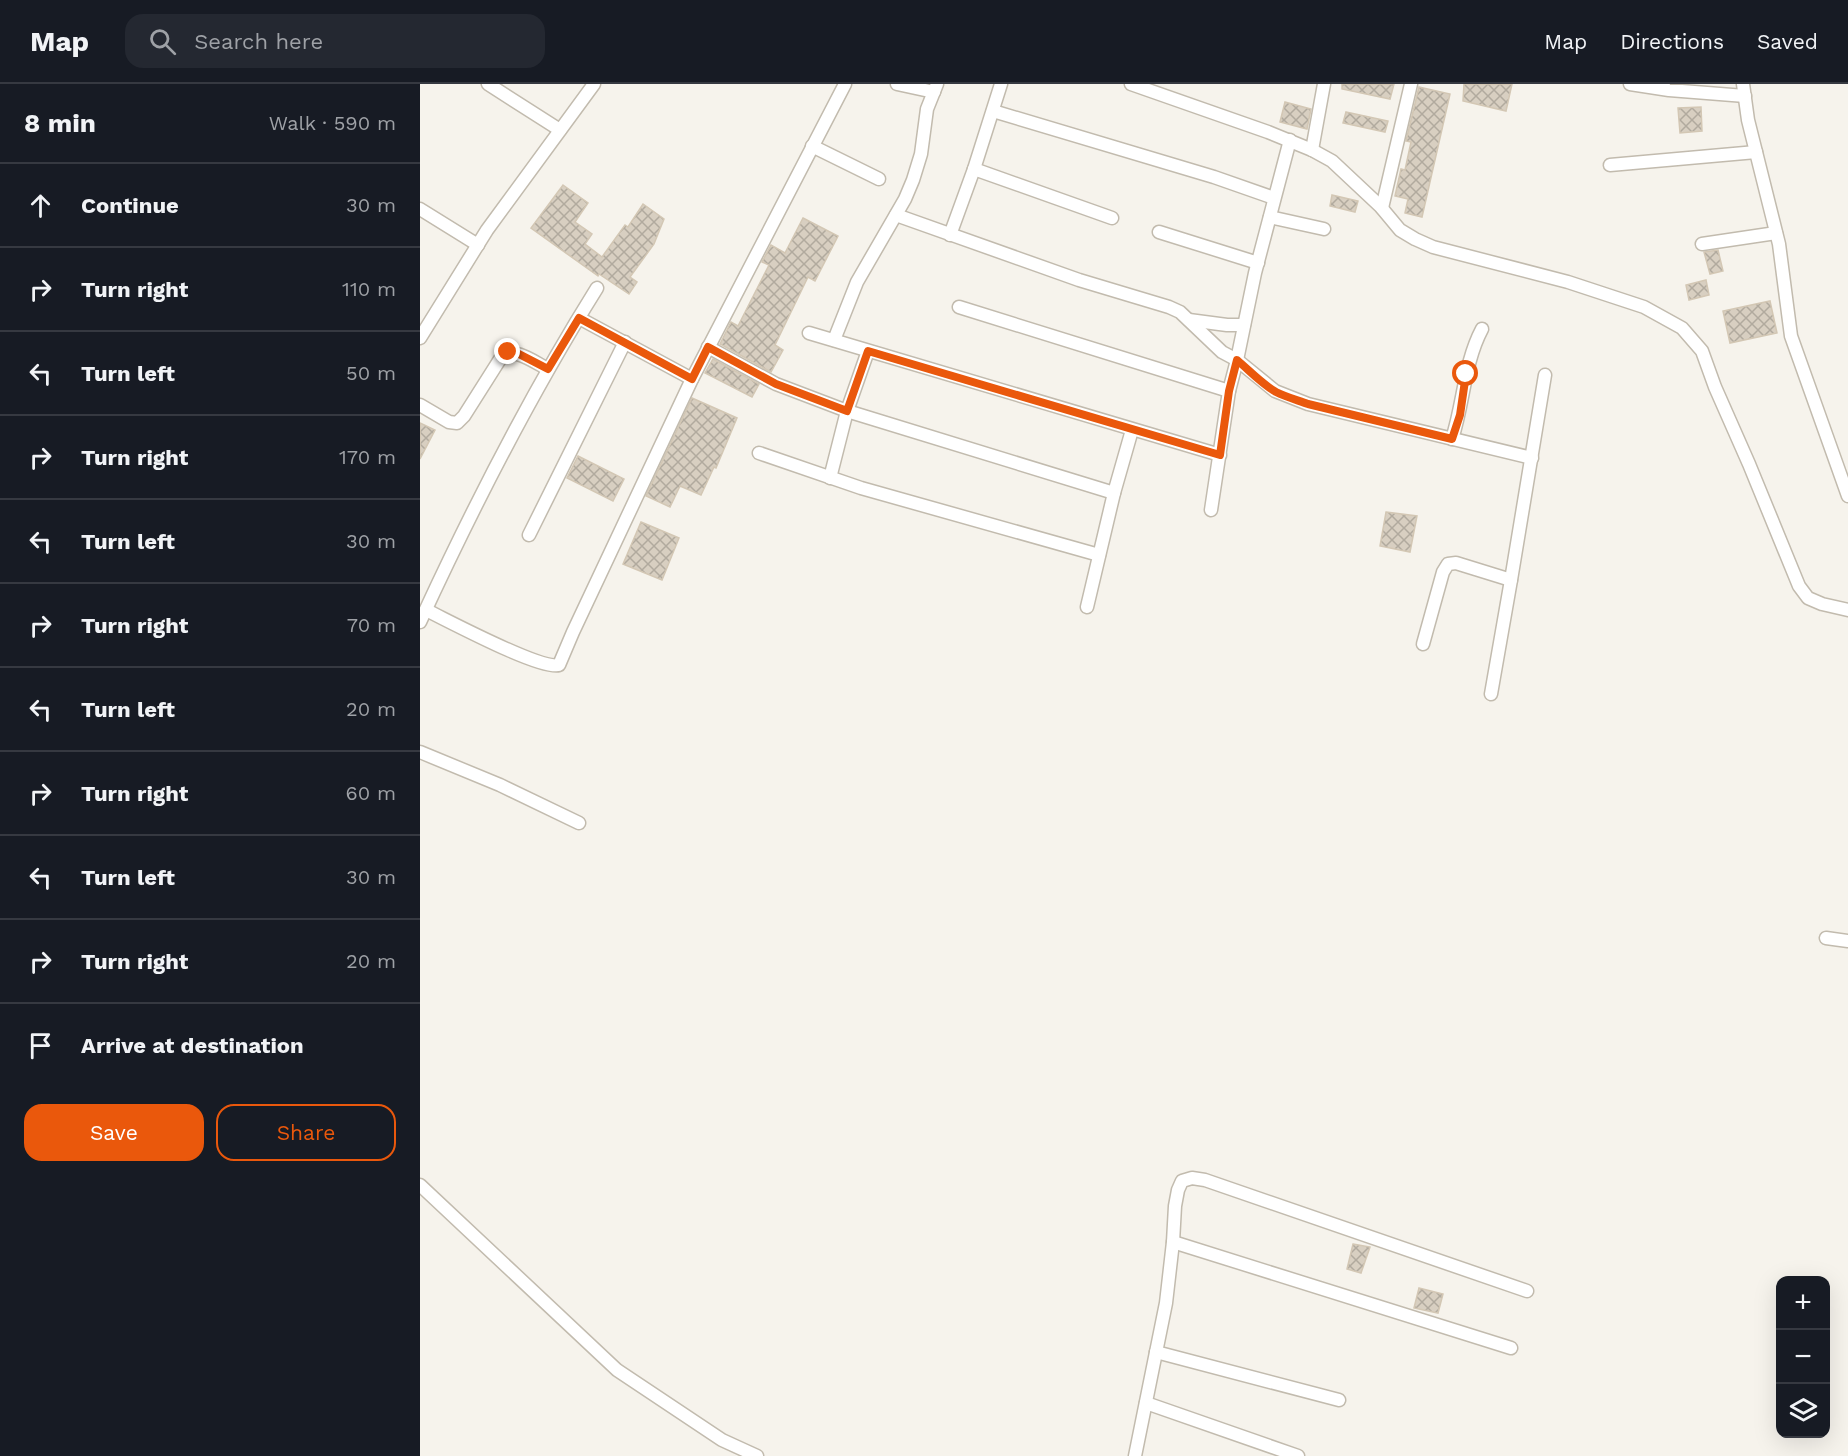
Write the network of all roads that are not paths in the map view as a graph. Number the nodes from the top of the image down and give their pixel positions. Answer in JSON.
{"nodes":[{"id":1,"x":488,"y":84,"type":"edge"},
{"id":2,"x":593,"y":84,"type":"edge"},
{"id":3,"x":844,"y":84,"type":"edge"},
{"id":4,"x":897,"y":84,"type":"edge"},
{"id":5,"x":1001,"y":84,"type":"edge"},
{"id":6,"x":1131,"y":84,"type":"edge"},
{"id":7,"x":1324,"y":84,"type":"edge"},
{"id":8,"x":1411,"y":84,"type":"edge"},
{"id":9,"x":1630,"y":84,"type":"edge"},
{"id":10,"x":935,"y":88,"type":"edge"},
{"id":11,"x":1744,"y":90,"type":"edge"},
{"id":12,"x":993,"y":111,"type":"junction"},
{"id":13,"x":560,"y":130,"type":"junction"},
{"id":14,"x":1290,"y":141,"type":"junction"},
{"id":15,"x":812,"y":146,"type":"junction"},
{"id":16,"x":1312,"y":150,"type":"junction"},
{"id":17,"x":1756,"y":153,"type":"junction"},
{"id":18,"x":1610,"y":165,"type":"dead end"},
{"id":19,"x":974,"y":169,"type":"junction"},
{"id":20,"x":879,"y":179,"type":"dead end"},
{"id":21,"x":1274,"y":198,"type":"junction"},
{"id":22,"x":1382,"y":208,"type":"junction"},
{"id":23,"x":420,"y":209,"type":"edge"},
{"id":24,"x":896,"y":215,"type":"junction"},
{"id":25,"x":1270,"y":217,"type":"junction"},
{"id":26,"x":1112,"y":218,"type":"dead end"},
{"id":27,"x":1324,"y":229,"type":"dead end"},
{"id":28,"x":1160,"y":232,"type":"dead end"},
{"id":29,"x":1776,"y":233,"type":"junction"},
{"id":30,"x":950,"y":235,"type":"junction"},
{"id":31,"x":1702,"y":244,"type":"dead end"},
{"id":32,"x":478,"y":245,"type":"junction"},
{"id":33,"x":1258,"y":263,"type":"junction"},
{"id":34,"x":597,"y":288,"type":"dead end"},
{"id":35,"x":959,"y":307,"type":"dead end"},
{"id":36,"x":579,"y":318,"type":"junction"},
{"id":37,"x":1189,"y":320,"type":"junction"},
{"id":38,"x":1244,"y":325,"type":"junction"},
{"id":39,"x":1482,"y":329,"type":"dead end"},
{"id":40,"x":809,"y":333,"type":"dead end"},
{"id":41,"x":420,"y":338,"type":"edge"},
{"id":42,"x":834,"y":340,"type":"junction"},
{"id":43,"x":625,"y":342,"type":"junction"},
{"id":44,"x":708,"y":347,"type":"junction"},
{"id":45,"x":868,"y":351,"type":"junction"},
{"id":46,"x":1237,"y":360,"type":"junction"},
{"id":47,"x":548,"y":369,"type":"junction"},
{"id":48,"x":1545,"y":375,"type":"dead end"},
{"id":49,"x":692,"y":379,"type":"junction"},
{"id":50,"x":1229,"y":391,"type":"junction"},
{"id":51,"x":420,"y":405,"type":"edge"},
{"id":52,"x":847,"y":411,"type":"junction"},
{"id":53,"x":1132,"y":430,"type":"junction"},
{"id":54,"x":1452,"y":439,"type":"junction"},
{"id":55,"x":759,"y":453,"type":"dead end"},
{"id":56,"x":1220,"y":455,"type":"junction"},
{"id":57,"x":1532,"y":458,"type":"junction"},
{"id":58,"x":830,"y":478,"type":"junction"},
{"id":59,"x":1114,"y":493,"type":"junction"},
{"id":60,"x":1848,"y":496,"type":"edge"},
{"id":61,"x":1211,"y":510,"type":"dead end"},
{"id":62,"x":529,"y":535,"type":"dead end"},
{"id":63,"x":1099,"y":555,"type":"junction"},
{"id":64,"x":1512,"y":580,"type":"junction"},
{"id":65,"x":1087,"y":607,"type":"dead end"},
{"id":66,"x":426,"y":610,"type":"junction"},
{"id":67,"x":1848,"y":610,"type":"edge"},
{"id":68,"x":420,"y":622,"type":"edge"},
{"id":69,"x":1423,"y":644,"type":"dead end"},
{"id":70,"x":1491,"y":694,"type":"dead end"},
{"id":71,"x":420,"y":752,"type":"edge"},
{"id":72,"x":579,"y":823,"type":"dead end"},
{"id":73,"x":1826,"y":938,"type":"dead end"},
{"id":74,"x":1848,"y":941,"type":"edge"},
{"id":75,"x":420,"y":1185,"type":"edge"},
{"id":76,"x":1173,"y":1242,"type":"junction"},
{"id":77,"x":1527,"y":1291,"type":"dead end"},
{"id":78,"x":1511,"y":1348,"type":"dead end"},
{"id":79,"x":1156,"y":1352,"type":"junction"},
{"id":80,"x":1339,"y":1400,"type":"dead end"},
{"id":81,"x":1146,"y":1403,"type":"junction"},
{"id":82,"x":757,"y":1456,"type":"edge"},
{"id":83,"x":1135,"y":1456,"type":"edge"},
{"id":84,"x":1298,"y":1456,"type":"edge"}],
"edges":[{"from":1,"to":13,"type":"street"},
{"from":2,"to":13,"type":"street"},
{"from":3,"to":15,"type":"street"},
{"from":4,"to":10,"type":"street"},
{"from":5,"to":12,"type":"street"},
{"from":6,"to":14,"type":"street"},
{"from":7,"to":16,"type":"street"},
{"from":8,"to":22,"type":"street"},
{"from":9,"to":11,"type":"street"},
{"from":10,"to":24,"type":"street"},
{"from":11,"to":17,"type":"street"},
{"from":12,"to":19,"type":"street"},
{"from":12,"to":21,"type":"street"},
{"from":13,"to":32,"type":"street"},
{"from":14,"to":16,"type":"street"},
{"from":14,"to":21,"type":"street"},
{"from":15,"to":20,"type":"street"},
{"from":15,"to":44,"type":"street"},
{"from":16,"to":22,"type":"street"},
{"from":17,"to":18,"type":"street"},
{"from":17,"to":29,"type":"street"},
{"from":19,"to":26,"type":"street"},
{"from":19,"to":30,"type":"street"},
{"from":21,"to":25,"type":"street"},
{"from":22,"to":67,"type":"street"},
{"from":23,"to":32,"type":"street"},
{"from":24,"to":30,"type":"street"},
{"from":24,"to":42,"type":"street"},
{"from":25,"to":27,"type":"street"},
{"from":25,"to":33,"type":"street"},
{"from":28,"to":33,"type":"street"},
{"from":29,"to":31,"type":"street"},
{"from":29,"to":60,"type":"street"},
{"from":30,"to":37,"type":"street"},
{"from":32,"to":41,"type":"street"},
{"from":33,"to":38,"type":"street"},
{"from":34,"to":36,"type":"street"},
{"from":35,"to":50,"type":"street"},
{"from":36,"to":43,"type":"street"},
{"from":36,"to":47,"type":"street"},
{"from":37,"to":38,"type":"street"},
{"from":37,"to":46,"type":"street"},
{"from":38,"to":46,"type":"street"},
{"from":39,"to":54,"type":"street"},
{"from":40,"to":42,"type":"street"},
{"from":42,"to":45,"type":"street"},
{"from":43,"to":49,"type":"street"},
{"from":43,"to":62,"type":"street"},
{"from":44,"to":49,"type":"street"},
{"from":44,"to":52,"type":"street"},
{"from":45,"to":52,"type":"street"},
{"from":45,"to":53,"type":"street"},
{"from":46,"to":50,"type":"street"},
{"from":46,"to":54,"type":"street"},
{"from":47,"to":51,"type":"street"},
{"from":47,"to":66,"type":"street"},
{"from":48,"to":57,"type":"street"},
{"from":49,"to":66,"type":"street"},
{"from":50,"to":56,"type":"street"},
{"from":52,"to":58,"type":"street"},
{"from":52,"to":59,"type":"street"},
{"from":53,"to":56,"type":"street"},
{"from":53,"to":59,"type":"street"},
{"from":54,"to":57,"type":"street"},
{"from":55,"to":58,"type":"street"},
{"from":56,"to":61,"type":"street"},
{"from":57,"to":64,"type":"street"},
{"from":58,"to":63,"type":"street"},
{"from":59,"to":63,"type":"street"},
{"from":63,"to":65,"type":"street"},
{"from":64,"to":69,"type":"street"},
{"from":64,"to":70,"type":"street"},
{"from":66,"to":68,"type":"street"},
{"from":71,"to":72,"type":"street"},
{"from":73,"to":74,"type":"street"},
{"from":75,"to":82,"type":"street"},
{"from":76,"to":77,"type":"street"},
{"from":76,"to":78,"type":"street"},
{"from":76,"to":79,"type":"street"},
{"from":79,"to":80,"type":"street"},
{"from":79,"to":81,"type":"street"},
{"from":81,"to":83,"type":"street"},
{"from":81,"to":84,"type":"street"}]}
